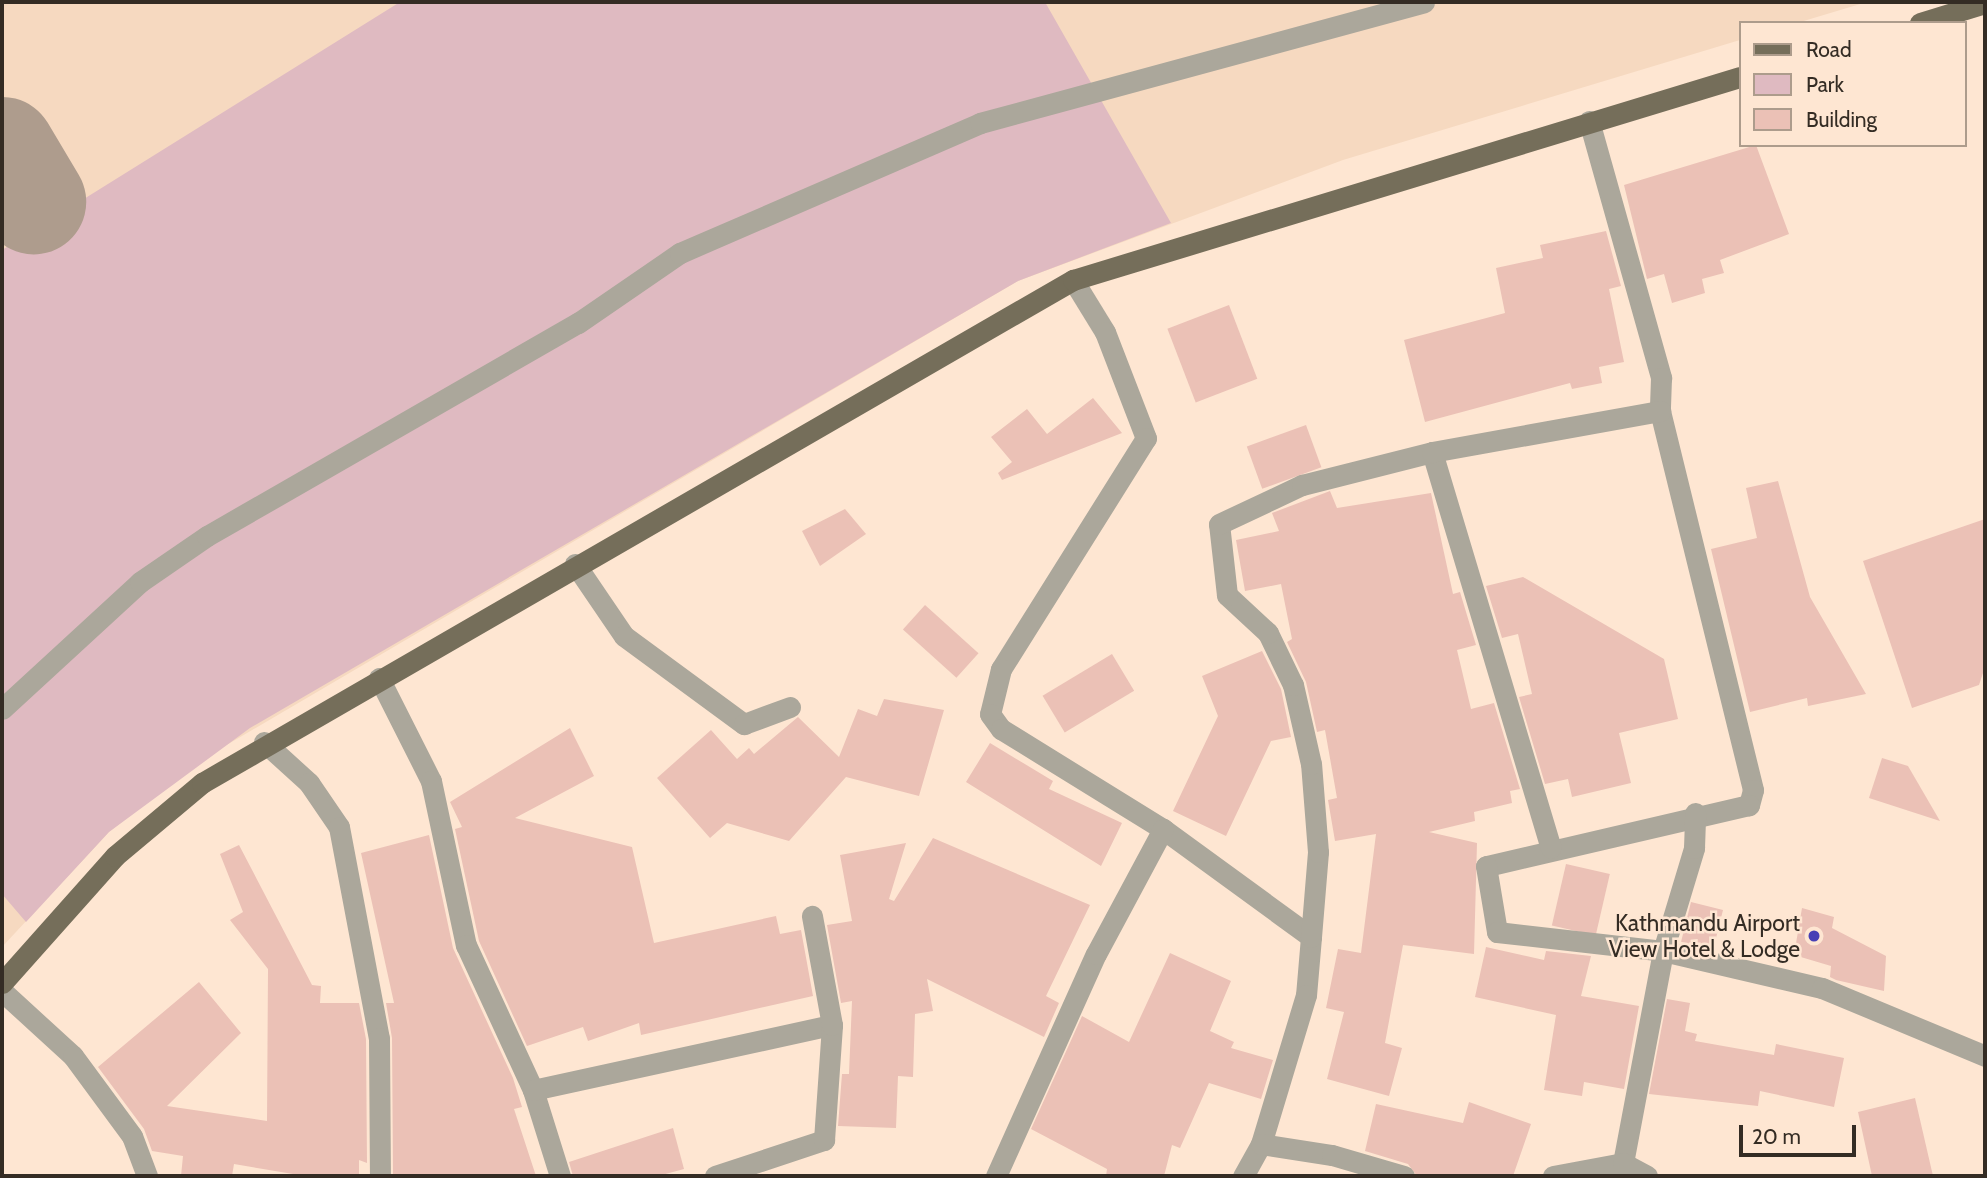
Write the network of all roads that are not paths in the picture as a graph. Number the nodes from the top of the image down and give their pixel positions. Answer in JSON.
{"nodes":[{"id":1,"x":1424,"y":2,"type":"edge"},
{"id":2,"x":1985,"y":3,"type":"edge"},
{"id":3,"x":1926,"y":21,"type":"edge"},
{"id":4,"x":1738,"y":78,"type":"edge"},
{"id":5,"x":1589,"y":121,"type":"junction"},
{"id":6,"x":1073,"y":281,"type":"junction"},
{"id":7,"x":1660,"y":411,"type":"junction"},
{"id":8,"x":1432,"y":452,"type":"junction"},
{"id":9,"x":575,"y":564,"type":"junction"},
{"id":10,"x":379,"y":678,"type":"junction"},
{"id":11,"x":790,"y":707,"type":"dead end"},
{"id":12,"x":2,"y":709,"type":"edge"},
{"id":13,"x":264,"y":743,"type":"junction"},
{"id":14,"x":1695,"y":813,"type":"junction"},
{"id":15,"x":1163,"y":829,"type":"junction"},
{"id":16,"x":1551,"y":848,"type":"junction"},
{"id":17,"x":812,"y":916,"type":"dead end"},
{"id":18,"x":1311,"y":937,"type":"junction"},
{"id":19,"x":1663,"y":951,"type":"junction"},
{"id":20,"x":2,"y":983,"type":"edge"},
{"id":21,"x":2,"y":991,"type":"edge"},
{"id":22,"x":832,"y":1025,"type":"junction"},
{"id":23,"x":1985,"y":1056,"type":"edge"},
{"id":24,"x":533,"y":1090,"type":"junction"},
{"id":25,"x":1261,"y":1144,"type":"junction"},
{"id":26,"x":1623,"y":1163,"type":"junction"},
{"id":27,"x":147,"y":1176,"type":"edge"},
{"id":28,"x":380,"y":1176,"type":"edge"},
{"id":29,"x":560,"y":1176,"type":"edge"},
{"id":30,"x":715,"y":1176,"type":"edge"},
{"id":31,"x":996,"y":1176,"type":"edge"},
{"id":32,"x":1243,"y":1176,"type":"edge"},
{"id":33,"x":1404,"y":1176,"type":"edge"},
{"id":34,"x":1553,"y":1176,"type":"edge"},
{"id":35,"x":1647,"y":1176,"type":"edge"}],
"edges":[{"from":1,"to":12,"type":"street"},
{"from":2,"to":3,"type":"main road"},
{"from":4,"to":5,"type":"main road"},
{"from":5,"to":6,"type":"main road"},
{"from":5,"to":7,"type":"street"},
{"from":6,"to":9,"type":"main road"},
{"from":6,"to":15,"type":"street"},
{"from":7,"to":8,"type":"street"},
{"from":7,"to":14,"type":"street"},
{"from":8,"to":16,"type":"street"},
{"from":8,"to":18,"type":"street"},
{"from":9,"to":10,"type":"main road"},
{"from":9,"to":11,"type":"street"},
{"from":10,"to":13,"type":"main road"},
{"from":10,"to":24,"type":"street"},
{"from":13,"to":20,"type":"main road"},
{"from":13,"to":28,"type":"street"},
{"from":14,"to":16,"type":"street"},
{"from":14,"to":19,"type":"street"},
{"from":15,"to":18,"type":"street"},
{"from":15,"to":31,"type":"street"},
{"from":16,"to":19,"type":"street"},
{"from":17,"to":22,"type":"street"},
{"from":18,"to":25,"type":"street"},
{"from":19,"to":23,"type":"street"},
{"from":19,"to":26,"type":"street"},
{"from":21,"to":27,"type":"street"},
{"from":22,"to":24,"type":"street"},
{"from":22,"to":30,"type":"street"},
{"from":24,"to":29,"type":"street"},
{"from":25,"to":32,"type":"street"},
{"from":25,"to":33,"type":"street"},
{"from":26,"to":34,"type":"street"},
{"from":26,"to":35,"type":"street"}]}
